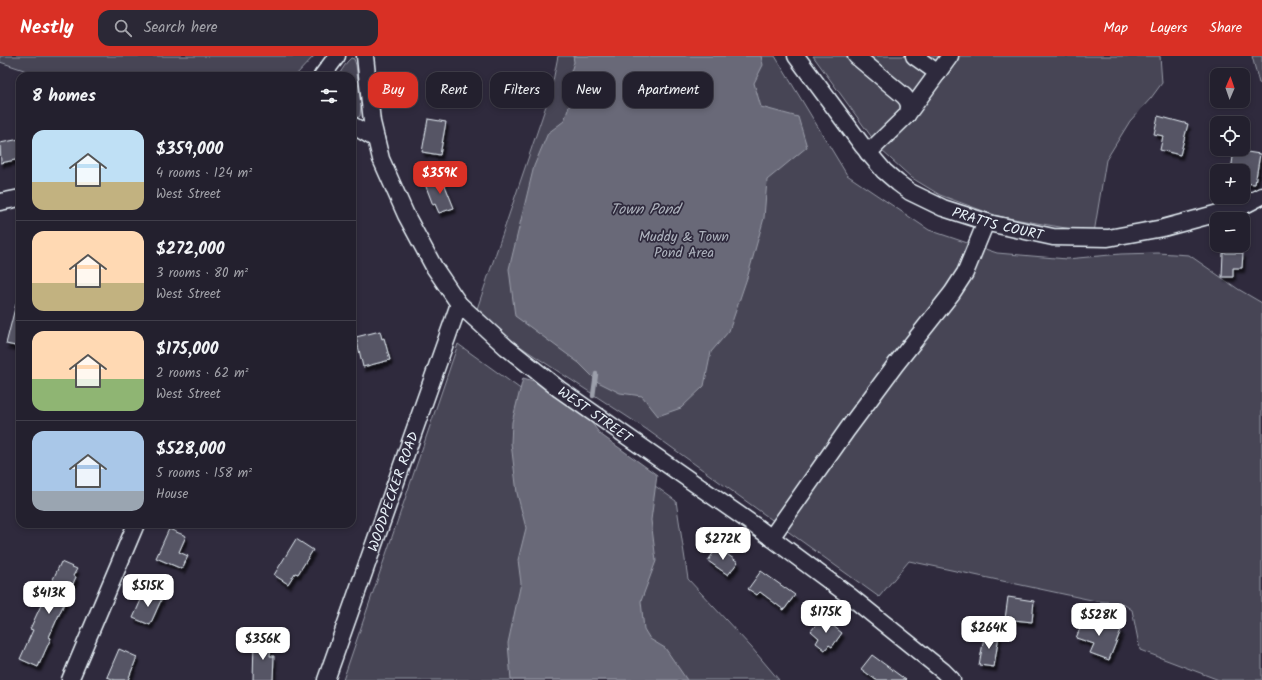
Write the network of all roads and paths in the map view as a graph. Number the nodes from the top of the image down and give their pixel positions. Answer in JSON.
{"nodes":[{"id":1,"x":337,"y":56,"type":"edge"},
{"id":2,"x":365,"y":56,"type":"edge"},
{"id":3,"x":796,"y":56,"type":"edge"},
{"id":4,"x":856,"y":56,"type":"edge"},
{"id":5,"x":914,"y":56,"type":"edge"},
{"id":6,"x":950,"y":56,"type":"edge"},
{"id":7,"x":325,"y":72,"type":"edge"},
{"id":8,"x":938,"y":73,"type":"junction"},
{"id":9,"x":907,"y":115,"type":"junction"},
{"id":10,"x":356,"y":127,"type":"edge"},
{"id":11,"x":376,"y":139,"type":"junction"},
{"id":12,"x":868,"y":153,"type":"junction"},
{"id":13,"x":1262,"y":196,"type":"edge"},
{"id":14,"x":16,"y":199,"type":"edge"},
{"id":15,"x":0,"y":202,"type":"edge"},
{"id":16,"x":986,"y":222,"type":"junction"},
{"id":17,"x":459,"y":304,"type":"junction"},
{"id":18,"x":134,"y":528,"type":"edge"},
{"id":19,"x":771,"y":538,"type":"junction"},
{"id":20,"x":70,"y":680,"type":"edge"},
{"id":21,"x":326,"y":680,"type":"edge"},
{"id":22,"x":952,"y":680,"type":"edge"}],
"edges":[{"from":1,"to":7,"type":"street"},
{"from":2,"to":11,"type":"street","name":"WEST STREET"},
{"from":3,"to":12,"type":"street","name":"PRATTS COURT"},
{"from":4,"to":9,"type":"street"},
{"from":5,"to":8,"type":"street"},
{"from":6,"to":8,"type":"street"},
{"from":8,"to":9,"type":"street"},
{"from":9,"to":12,"type":"street"},
{"from":10,"to":11,"type":"street"},
{"from":11,"to":17,"type":"street","name":"WEST STREET"},
{"from":12,"to":16,"type":"street","name":"PRATTS COURT"},
{"from":13,"to":16,"type":"street","name":"PRATTS COURT"},
{"from":14,"to":15,"type":"street"},
{"from":16,"to":19,"type":"street"},
{"from":17,"to":19,"type":"street","name":"WEST STREET"},
{"from":17,"to":21,"type":"street","name":"WOODPECKER ROAD"},
{"from":18,"to":20,"type":"street"},
{"from":19,"to":22,"type":"street","name":"WEST STREET"}]}
